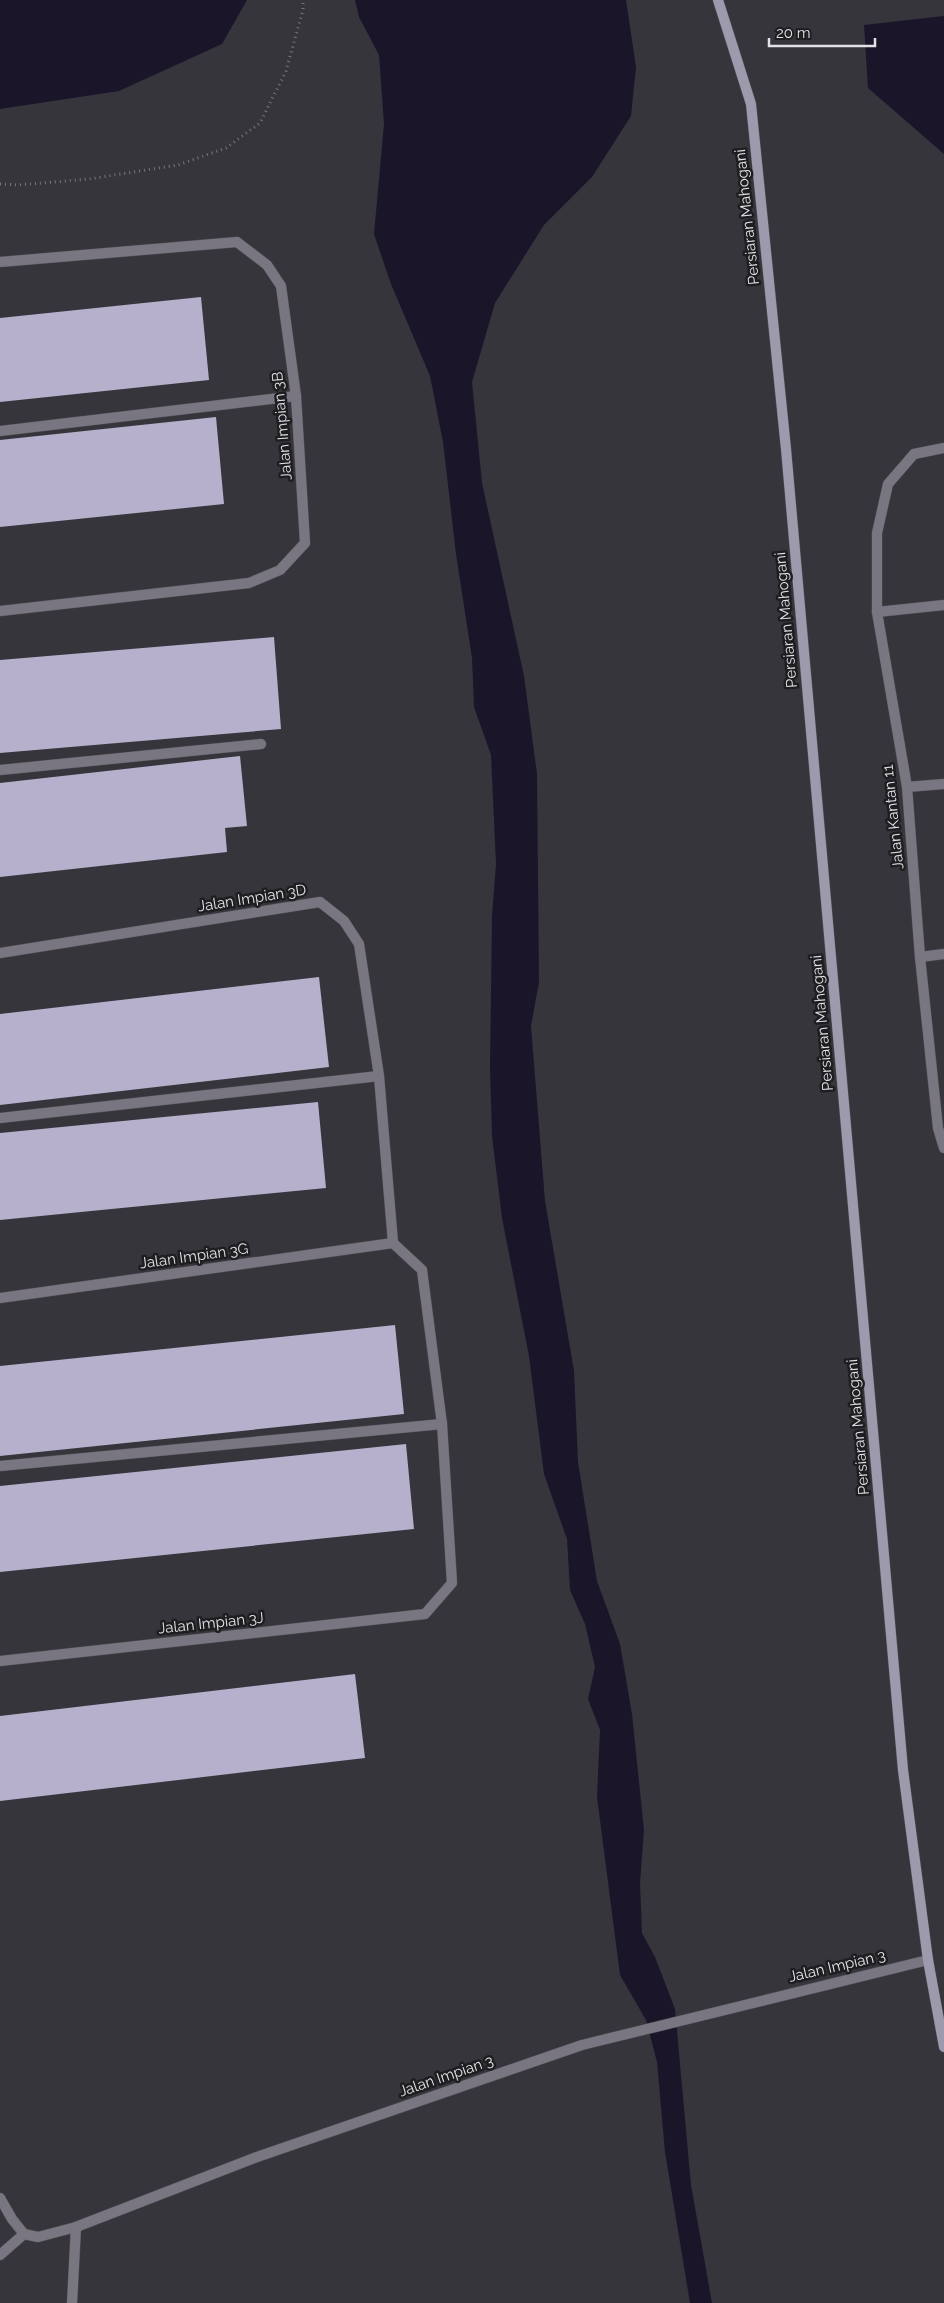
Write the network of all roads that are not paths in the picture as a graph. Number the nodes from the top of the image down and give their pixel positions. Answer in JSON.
{"nodes":[{"id":1,"x":718,"y":0,"type":"edge"},
{"id":2,"x":0,"y":262,"type":"edge"},
{"id":3,"x":296,"y":396,"type":"junction"},
{"id":4,"x":0,"y":431,"type":"edge"},
{"id":5,"x":944,"y":448,"type":"edge"},
{"id":6,"x":944,"y":605,"type":"edge"},
{"id":7,"x":0,"y":611,"type":"edge"},
{"id":8,"x":878,"y":612,"type":"junction"},
{"id":9,"x":261,"y":744,"type":"dead end"},
{"id":10,"x":0,"y":770,"type":"edge"},
{"id":11,"x":944,"y":784,"type":"edge"},
{"id":12,"x":907,"y":787,"type":"junction"},
{"id":13,"x":0,"y":953,"type":"edge"},
{"id":14,"x":944,"y":954,"type":"edge"},
{"id":15,"x":920,"y":956,"type":"junction"},
{"id":16,"x":379,"y":1076,"type":"junction"},
{"id":17,"x":0,"y":1118,"type":"edge"},
{"id":18,"x":941,"y":1128,"type":"edge"},
{"id":19,"x":944,"y":1148,"type":"edge"},
{"id":20,"x":393,"y":1243,"type":"junction"},
{"id":21,"x":0,"y":1298,"type":"edge"},
{"id":22,"x":442,"y":1424,"type":"junction"},
{"id":23,"x":0,"y":1466,"type":"edge"},
{"id":24,"x":0,"y":1661,"type":"edge"},
{"id":25,"x":928,"y":1960,"type":"junction"},
{"id":26,"x":944,"y":2047,"type":"edge"},
{"id":27,"x":0,"y":2198,"type":"edge"},
{"id":28,"x":76,"y":2228,"type":"junction"},
{"id":29,"x":24,"y":2234,"type":"junction"},
{"id":30,"x":0,"y":2255,"type":"edge"},
{"id":31,"x":72,"y":2303,"type":"edge"}],
"edges":[{"from":1,"to":25,"type":"main road","name":"Persiaran Mahogani"},
{"from":2,"to":3,"type":"street","name":"Jalan Impian 3B"},
{"from":3,"to":4,"type":"street"},
{"from":3,"to":7,"type":"street","name":"Jalan Impian 3B"},
{"from":5,"to":8,"type":"street","name":"Jalan Kantan 11"},
{"from":6,"to":8,"type":"street"},
{"from":8,"to":12,"type":"street","name":"Jalan Kantan 11"},
{"from":9,"to":10,"type":"street"},
{"from":11,"to":12,"type":"street"},
{"from":12,"to":15,"type":"street","name":"Jalan Kantan 11"},
{"from":13,"to":16,"type":"street","name":"Jalan Impian 3D"},
{"from":14,"to":15,"type":"street"},
{"from":15,"to":18,"type":"street","name":"Jalan Kantan 11"},
{"from":16,"to":17,"type":"street"},
{"from":16,"to":20,"type":"street","name":"Jalan Impian 3D"},
{"from":18,"to":19,"type":"street","name":"Jalan Kantan 11"},
{"from":20,"to":21,"type":"street","name":"Jalan Impian 3G"},
{"from":20,"to":22,"type":"street"},
{"from":22,"to":23,"type":"street"},
{"from":22,"to":24,"type":"street","name":"Jalan Impian 3J"},
{"from":25,"to":26,"type":"main road","name":"Persiaran Mahogani"},
{"from":25,"to":28,"type":"street","name":"Jalan Impian 3"},
{"from":27,"to":29,"type":"street"},
{"from":28,"to":29,"type":"street","name":"Jalan Impian 3"},
{"from":28,"to":31,"type":"street"},
{"from":29,"to":30,"type":"street"}]}
